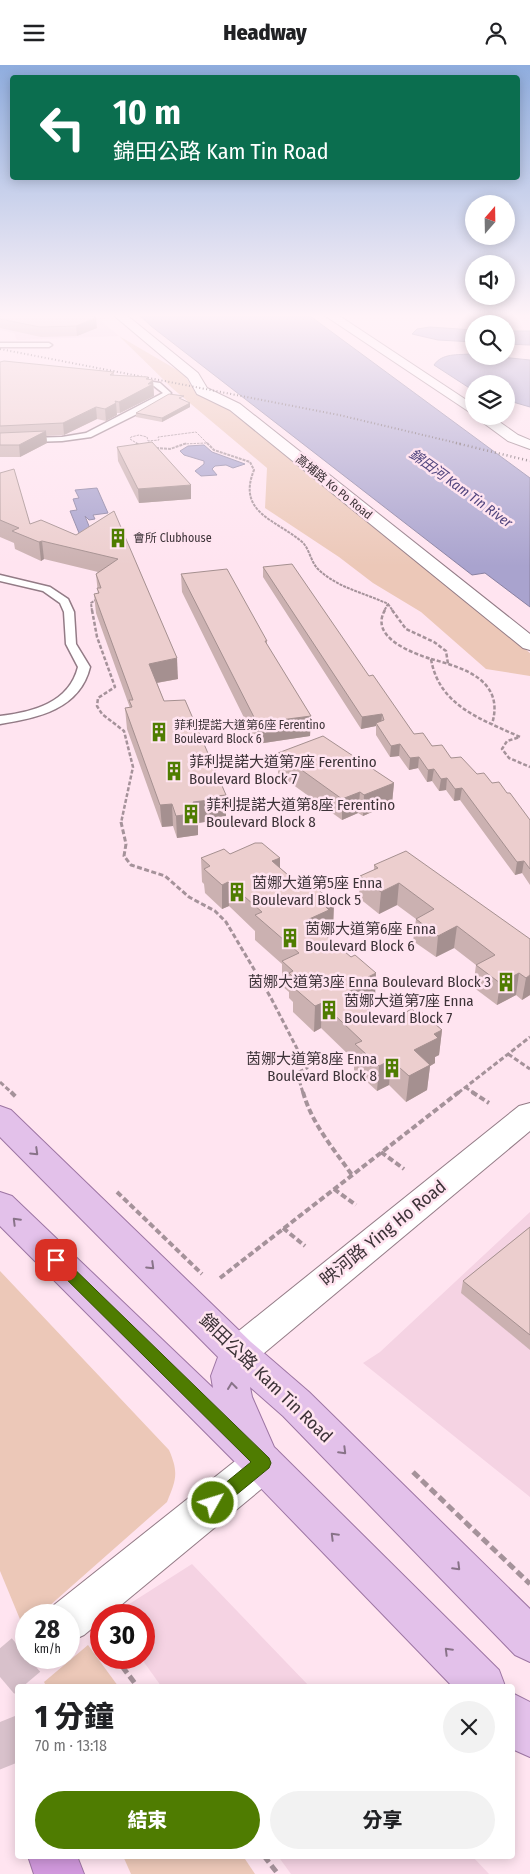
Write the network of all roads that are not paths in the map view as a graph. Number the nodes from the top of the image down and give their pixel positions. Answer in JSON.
{"nodes":[{"id":1,"x":163,"y":397,"type":"edge"},
{"id":2,"x":216,"y":397,"type":"edge"},
{"id":3,"x":454,"y":397,"type":"edge"},
{"id":4,"x":465,"y":405,"type":"edge"},
{"id":5,"x":494,"y":425,"type":"edge"},
{"id":6,"x":0,"y":441,"type":"edge"},
{"id":7,"x":530,"y":445,"type":"edge"},
{"id":8,"x":0,"y":578,"type":"edge"},
{"id":9,"x":530,"y":644,"type":"edge"},
{"id":10,"x":0,"y":720,"type":"edge"},
{"id":11,"x":530,"y":1114,"type":"edge"},
{"id":12,"x":0,"y":1118,"type":"edge"},
{"id":13,"x":0,"y":1205,"type":"edge"},
{"id":14,"x":238,"y":1353,"type":"junction"},
{"id":15,"x":263,"y":1463,"type":"junction"},
{"id":16,"x":80,"y":1611,"type":"edge"},
{"id":17,"x":530,"y":1640,"type":"edge"},
{"id":18,"x":481,"y":1684,"type":"edge"},
{"id":19,"x":515,"y":1719,"type":"edge"},
{"id":20,"x":530,"y":1734,"type":"edge"},
{"id":21,"x":53,"y":1859,"type":"edge"},
{"id":22,"x":59,"y":1874,"type":"edge"}],
"edges":[{"from":1,"to":6,"type":"lane"},
{"from":2,"to":9,"type":"street","name":"高埔路 Ko Po Road"},
{"from":3,"to":4,"type":"street"},
{"from":5,"to":7,"type":"street"},
{"from":8,"to":10,"type":"lane"},
{"from":11,"to":14,"type":"street","name":"映河路 Ying Ho Road"},
{"from":12,"to":14,"type":"main road","name":"錦田公路 Kam Tin Road","one_way":true},
{"from":15,"to":13,"type":"main road","one_way":true},
{"from":15,"to":14,"type":"main road","one_way":true},
{"from":14,"to":17,"type":"main road","name":"錦田公路 Kam Tin Road","one_way":true},
{"from":15,"to":16,"type":"street"},
{"from":18,"to":15,"type":"main road","one_way":true},
{"from":19,"to":20,"type":"main road"},
{"from":21,"to":22,"type":"highway"}]}
